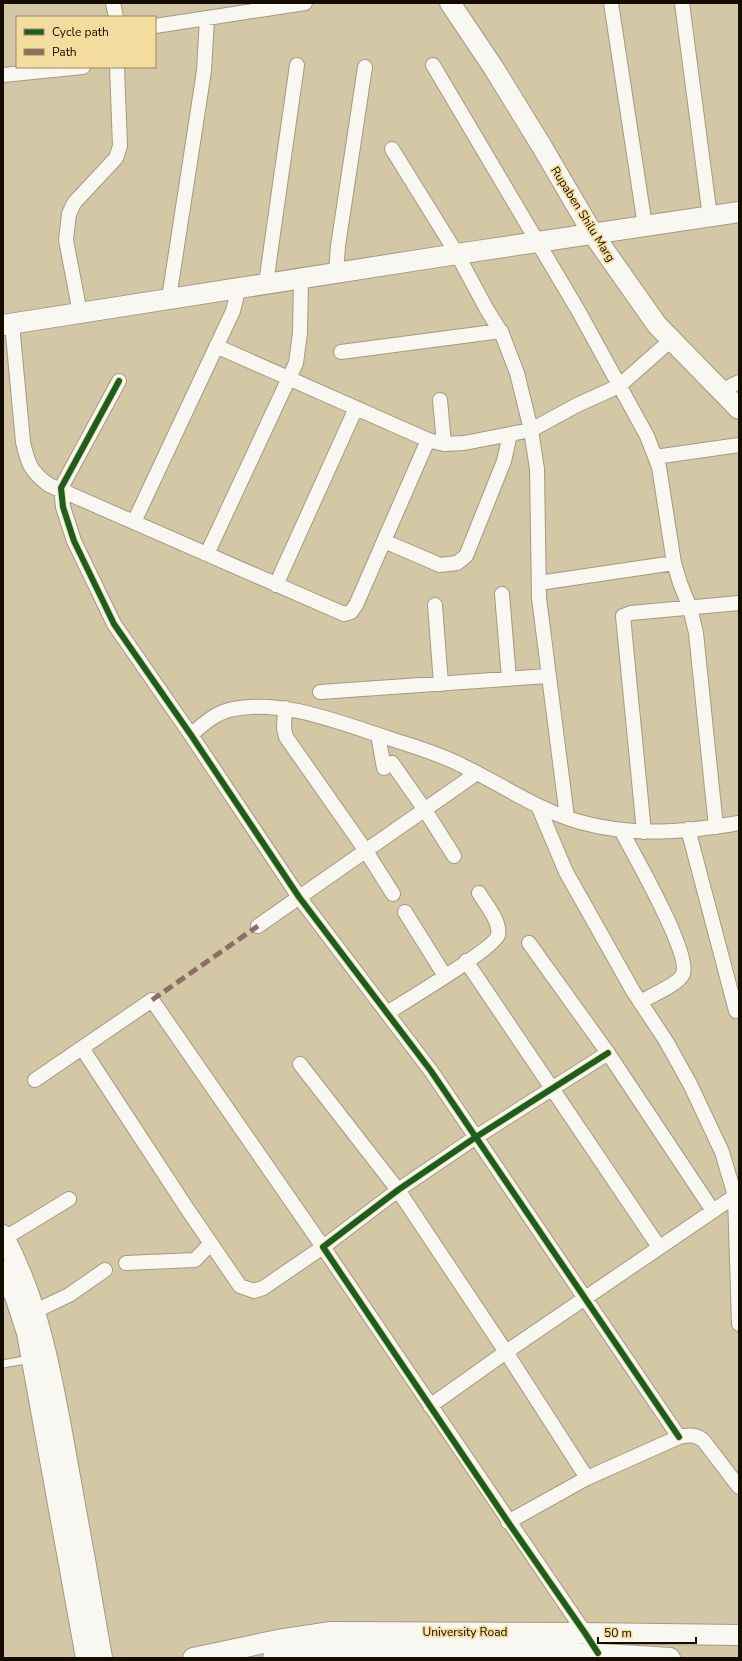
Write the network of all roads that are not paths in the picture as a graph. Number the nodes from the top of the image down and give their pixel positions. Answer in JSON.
{"nodes":[{"id":1,"x":114,"y":3,"type":"edge"},
{"id":2,"x":305,"y":3,"type":"edge"},
{"id":3,"x":452,"y":3,"type":"edge"},
{"id":4,"x":611,"y":3,"type":"edge"},
{"id":5,"x":682,"y":3,"type":"edge"},
{"id":6,"x":116,"y":16,"type":"edge"},
{"id":7,"x":207,"y":18,"type":"junction"},
{"id":8,"x":156,"y":26,"type":"edge"},
{"id":9,"x":297,"y":65,"type":"dead end"},
{"id":10,"x":433,"y":65,"type":"dead end"},
{"id":11,"x":365,"y":66,"type":"dead end"},
{"id":12,"x":73,"y":68,"type":"edge"},
{"id":13,"x":117,"y":68,"type":"edge"},
{"id":14,"x":3,"y":75,"type":"edge"},
{"id":15,"x":392,"y":149,"type":"dead end"},
{"id":16,"x":739,"y":212,"type":"edge"},
{"id":17,"x":710,"y":217,"type":"junction"},
{"id":18,"x":645,"y":226,"type":"junction"},
{"id":19,"x":593,"y":234,"type":"junction"},
{"id":20,"x":538,"y":243,"type":"junction"},
{"id":21,"x":457,"y":254,"type":"junction"},
{"id":22,"x":336,"y":272,"type":"junction"},
{"id":23,"x":301,"y":278,"type":"junction"},
{"id":24,"x":266,"y":283,"type":"junction"},
{"id":25,"x":239,"y":287,"type":"junction"},
{"id":26,"x":169,"y":298,"type":"junction"},
{"id":27,"x":80,"y":313,"type":"junction"},
{"id":28,"x":8,"y":324,"type":"edge"},
{"id":29,"x":501,"y":331,"type":"junction"},
{"id":30,"x":671,"y":340,"type":"junction"},
{"id":31,"x":216,"y":346,"type":"junction"},
{"id":32,"x":341,"y":352,"type":"dead end"},
{"id":33,"x":289,"y":379,"type":"junction"},
{"id":34,"x":120,"y":381,"type":"dead end"},
{"id":35,"x":739,"y":382,"type":"edge"},
{"id":36,"x":619,"y":386,"type":"junction"},
{"id":37,"x":721,"y":391,"type":"junction"},
{"id":38,"x":440,"y":400,"type":"dead end"},
{"id":39,"x":356,"y":408,"type":"junction"},
{"id":40,"x":739,"y":409,"type":"edge"},
{"id":41,"x":530,"y":430,"type":"junction"},
{"id":42,"x":510,"y":434,"type":"junction"},
{"id":43,"x":428,"y":440,"type":"junction"},
{"id":44,"x":444,"y":444,"type":"junction"},
{"id":45,"x":739,"y":445,"type":"edge"},
{"id":46,"x":655,"y":458,"type":"junction"},
{"id":47,"x":62,"y":491,"type":"junction"},
{"id":48,"x":134,"y":522,"type":"junction"},
{"id":49,"x":384,"y":541,"type":"junction"},
{"id":50,"x":207,"y":554,"type":"junction"},
{"id":51,"x":674,"y":564,"type":"junction"},
{"id":52,"x":539,"y":583,"type":"junction"},
{"id":53,"x":276,"y":585,"type":"junction"},
{"id":54,"x":502,"y":594,"type":"dead end"},
{"id":55,"x":739,"y":603,"type":"edge"},
{"id":56,"x":435,"y":605,"type":"dead end"},
{"id":57,"x":690,"y":608,"type":"junction"},
{"id":58,"x":548,"y":676,"type":"junction"},
{"id":59,"x":509,"y":679,"type":"junction"},
{"id":60,"x":441,"y":684,"type":"junction"},
{"id":61,"x":320,"y":692,"type":"dead end"},
{"id":62,"x":285,"y":708,"type":"junction"},
{"id":63,"x":192,"y":735,"type":"junction"},
{"id":64,"x":378,"y":735,"type":"junction"},
{"id":65,"x":477,"y":774,"type":"junction"},
{"id":66,"x":539,"y":808,"type":"junction"},
{"id":67,"x":425,"y":810,"type":"junction"},
{"id":68,"x":567,"y":818,"type":"junction"},
{"id":69,"x":739,"y":823,"type":"edge"},
{"id":70,"x":716,"y":827,"type":"junction"},
{"id":71,"x":688,"y":829,"type":"junction"},
{"id":72,"x":621,"y":830,"type":"junction"},
{"id":73,"x":644,"y":832,"type":"junction"},
{"id":74,"x":366,"y":851,"type":"junction"},
{"id":75,"x":454,"y":856,"type":"dead end"},
{"id":76,"x":479,"y":893,"type":"dead end"},
{"id":77,"x":393,"y":894,"type":"dead end"},
{"id":78,"x":299,"y":897,"type":"junction"},
{"id":79,"x":405,"y":912,"type":"dead end"},
{"id":80,"x":258,"y":926,"type":"dead end"},
{"id":81,"x":529,"y":943,"type":"dead end"},
{"id":82,"x":466,"y":961,"type":"junction"},
{"id":83,"x":445,"y":976,"type":"junction"},
{"id":84,"x":640,"y":1002,"type":"junction"},
{"id":85,"x":736,"y":1011,"type":"dead end"},
{"id":86,"x":387,"y":1013,"type":"junction"},
{"id":87,"x":82,"y":1048,"type":"junction"},
{"id":88,"x":608,"y":1053,"type":"junction"},
{"id":89,"x":300,"y":1064,"type":"dead end"},
{"id":90,"x":35,"y":1080,"type":"dead end"},
{"id":91,"x":553,"y":1088,"type":"junction"},
{"id":92,"x":476,"y":1137,"type":"junction"},
{"id":93,"x":398,"y":1190,"type":"junction"},
{"id":94,"x":735,"y":1196,"type":"junction"},
{"id":95,"x":70,"y":1199,"type":"dead end"},
{"id":96,"x":713,"y":1211,"type":"junction"},
{"id":97,"x":4,"y":1237,"type":"edge"},
{"id":98,"x":211,"y":1243,"type":"junction"},
{"id":99,"x":323,"y":1247,"type":"junction"},
{"id":100,"x":659,"y":1247,"type":"junction"},
{"id":101,"x":126,"y":1263,"type":"dead end"},
{"id":102,"x":105,"y":1270,"type":"dead end"},
{"id":103,"x":3,"y":1271,"type":"edge"},
{"id":104,"x":585,"y":1297,"type":"junction"},
{"id":105,"x":29,"y":1314,"type":"junction"},
{"id":106,"x":739,"y":1324,"type":"edge"},
{"id":107,"x":506,"y":1352,"type":"junction"},
{"id":108,"x":32,"y":1359,"type":"junction"},
{"id":109,"x":3,"y":1364,"type":"edge"},
{"id":110,"x":430,"y":1406,"type":"junction"},
{"id":111,"x":678,"y":1437,"type":"junction"},
{"id":112,"x":587,"y":1478,"type":"junction"},
{"id":113,"x":739,"y":1487,"type":"edge"},
{"id":114,"x":508,"y":1522,"type":"junction"},
{"id":115,"x":585,"y":1633,"type":"junction"},
{"id":116,"x":739,"y":1635,"type":"edge"},
{"id":117,"x":279,"y":1652,"type":"edge"},
{"id":118,"x":364,"y":1652,"type":"edge"},
{"id":119,"x":459,"y":1653,"type":"edge"},
{"id":120,"x":598,"y":1653,"type":"junction"},
{"id":121,"x":553,"y":1655,"type":"edge"},
{"id":122,"x":640,"y":1657,"type":"edge"},
{"id":123,"x":86,"y":1658,"type":"edge"},
{"id":124,"x":102,"y":1658,"type":"edge"},
{"id":125,"x":193,"y":1658,"type":"edge"},
{"id":126,"x":670,"y":1658,"type":"edge"}],
"edges":[{"from":1,"to":6,"type":"street"},
{"from":2,"to":7,"type":"street"},
{"from":3,"to":19,"type":"street","name":"Rupaben Shilu Marg"},
{"from":4,"to":18,"type":"street"},
{"from":5,"to":17,"type":"street"},
{"from":7,"to":8,"type":"street"},
{"from":7,"to":26,"type":"street"},
{"from":9,"to":24,"type":"street"},
{"from":10,"to":20,"type":"street"},
{"from":11,"to":22,"type":"street"},
{"from":12,"to":14,"type":"street"},
{"from":13,"to":27,"type":"street"},
{"from":15,"to":21,"type":"street"},
{"from":16,"to":17,"type":"street"},
{"from":17,"to":18,"type":"street"},
{"from":18,"to":19,"type":"street"},
{"from":19,"to":20,"type":"street"},
{"from":19,"to":30,"type":"street","name":"Rupaben Shilu Marg"},
{"from":20,"to":21,"type":"street"},
{"from":20,"to":36,"type":"street"},
{"from":21,"to":22,"type":"street"},
{"from":21,"to":29,"type":"street"},
{"from":22,"to":23,"type":"street"},
{"from":23,"to":24,"type":"street"},
{"from":23,"to":33,"type":"street"},
{"from":24,"to":25,"type":"street"},
{"from":25,"to":26,"type":"street"},
{"from":25,"to":31,"type":"street"},
{"from":26,"to":27,"type":"street"},
{"from":27,"to":28,"type":"street"},
{"from":28,"to":47,"type":"street"},
{"from":29,"to":32,"type":"street"},
{"from":29,"to":41,"type":"street"},
{"from":30,"to":36,"type":"street"},
{"from":30,"to":37,"type":"street","name":"Rupaben Shilu Marg"},
{"from":31,"to":33,"type":"street"},
{"from":31,"to":48,"type":"street"},
{"from":33,"to":39,"type":"street"},
{"from":33,"to":50,"type":"street"},
{"from":34,"to":47,"type":"street"},
{"from":35,"to":37,"type":"street"},
{"from":36,"to":41,"type":"street"},
{"from":36,"to":46,"type":"street"},
{"from":37,"to":40,"type":"street","name":"Rupaben Shilu Marg"},
{"from":38,"to":44,"type":"street"},
{"from":39,"to":43,"type":"street"},
{"from":39,"to":53,"type":"street"},
{"from":41,"to":42,"type":"street"},
{"from":41,"to":52,"type":"street"},
{"from":42,"to":44,"type":"street"},
{"from":42,"to":49,"type":"street"},
{"from":43,"to":44,"type":"street"},
{"from":43,"to":49,"type":"street"},
{"from":45,"to":46,"type":"street"},
{"from":46,"to":51,"type":"street"},
{"from":47,"to":48,"type":"street"},
{"from":47,"to":63,"type":"street"},
{"from":48,"to":50,"type":"street"},
{"from":49,"to":53,"type":"street"},
{"from":50,"to":53,"type":"street"},
{"from":51,"to":52,"type":"street"},
{"from":51,"to":57,"type":"street"},
{"from":52,"to":58,"type":"street"},
{"from":54,"to":59,"type":"street"},
{"from":55,"to":57,"type":"street"},
{"from":56,"to":60,"type":"street"},
{"from":57,"to":70,"type":"street"},
{"from":57,"to":73,"type":"street"},
{"from":58,"to":59,"type":"street"},
{"from":58,"to":68,"type":"street"},
{"from":59,"to":60,"type":"street"},
{"from":60,"to":61,"type":"street"},
{"from":62,"to":63,"type":"street"},
{"from":62,"to":64,"type":"street"},
{"from":62,"to":74,"type":"street"},
{"from":63,"to":78,"type":"street"},
{"from":64,"to":65,"type":"street"},
{"from":64,"to":67,"type":"street"},
{"from":65,"to":66,"type":"street"},
{"from":65,"to":67,"type":"street"},
{"from":66,"to":68,"type":"street"},
{"from":66,"to":84,"type":"street"},
{"from":67,"to":74,"type":"street"},
{"from":67,"to":75,"type":"street"},
{"from":68,"to":72,"type":"street"},
{"from":69,"to":70,"type":"street"},
{"from":70,"to":71,"type":"street"},
{"from":71,"to":73,"type":"street"},
{"from":71,"to":85,"type":"street"},
{"from":72,"to":73,"type":"street"},
{"from":72,"to":84,"type":"street"},
{"from":74,"to":77,"type":"street"},
{"from":74,"to":78,"type":"street"},
{"from":76,"to":82,"type":"street"},
{"from":78,"to":80,"type":"street"},
{"from":78,"to":86,"type":"street"},
{"from":79,"to":83,"type":"street"},
{"from":81,"to":88,"type":"street"},
{"from":82,"to":83,"type":"street"},
{"from":82,"to":91,"type":"street"},
{"from":83,"to":86,"type":"street"},
{"from":84,"to":94,"type":"street"},
{"from":86,"to":92,"type":"street"},
{"from":87,"to":90,"type":"street"},
{"from":87,"to":98,"type":"street"},
{"from":87,"to":99,"type":"street"},
{"from":88,"to":91,"type":"street"},
{"from":88,"to":96,"type":"street"},
{"from":89,"to":93,"type":"street"},
{"from":91,"to":92,"type":"street"},
{"from":91,"to":100,"type":"street"},
{"from":92,"to":93,"type":"street"},
{"from":92,"to":104,"type":"street"},
{"from":93,"to":99,"type":"street"},
{"from":93,"to":107,"type":"street"},
{"from":94,"to":96,"type":"street"},
{"from":94,"to":106,"type":"street"},
{"from":95,"to":97,"type":"street"},
{"from":96,"to":100,"type":"street"},
{"from":97,"to":105,"type":"street"},
{"from":98,"to":99,"type":"street"},
{"from":98,"to":101,"type":"street"},
{"from":99,"to":110,"type":"street"},
{"from":100,"to":104,"type":"street"},
{"from":102,"to":105,"type":"street"},
{"from":103,"to":105,"type":"street"},
{"from":104,"to":107,"type":"street"},
{"from":104,"to":111,"type":"street"},
{"from":105,"to":108,"type":"street"},
{"from":105,"to":124,"type":"street"},
{"from":107,"to":110,"type":"street"},
{"from":107,"to":112,"type":"street"},
{"from":108,"to":109,"type":"lane"},
{"from":108,"to":123,"type":"street"},
{"from":110,"to":114,"type":"street"},
{"from":111,"to":112,"type":"street"},
{"from":111,"to":113,"type":"street"},
{"from":112,"to":114,"type":"street"},
{"from":114,"to":115,"type":"street"},
{"from":115,"to":116,"type":"street","name":"University Road"},
{"from":115,"to":117,"type":"street","name":"University Road"},
{"from":115,"to":120,"type":"street"},
{"from":117,"to":118,"type":"street","name":"University Road"},
{"from":117,"to":125,"type":"street","name":"University Road"},
{"from":118,"to":119,"type":"street","name":"University Road"},
{"from":119,"to":121,"type":"street","name":"University Road"},
{"from":120,"to":121,"type":"street","name":"University Road"},
{"from":120,"to":122,"type":"street","name":"University Road"},
{"from":122,"to":126,"type":"street","name":"University Road"}]}
